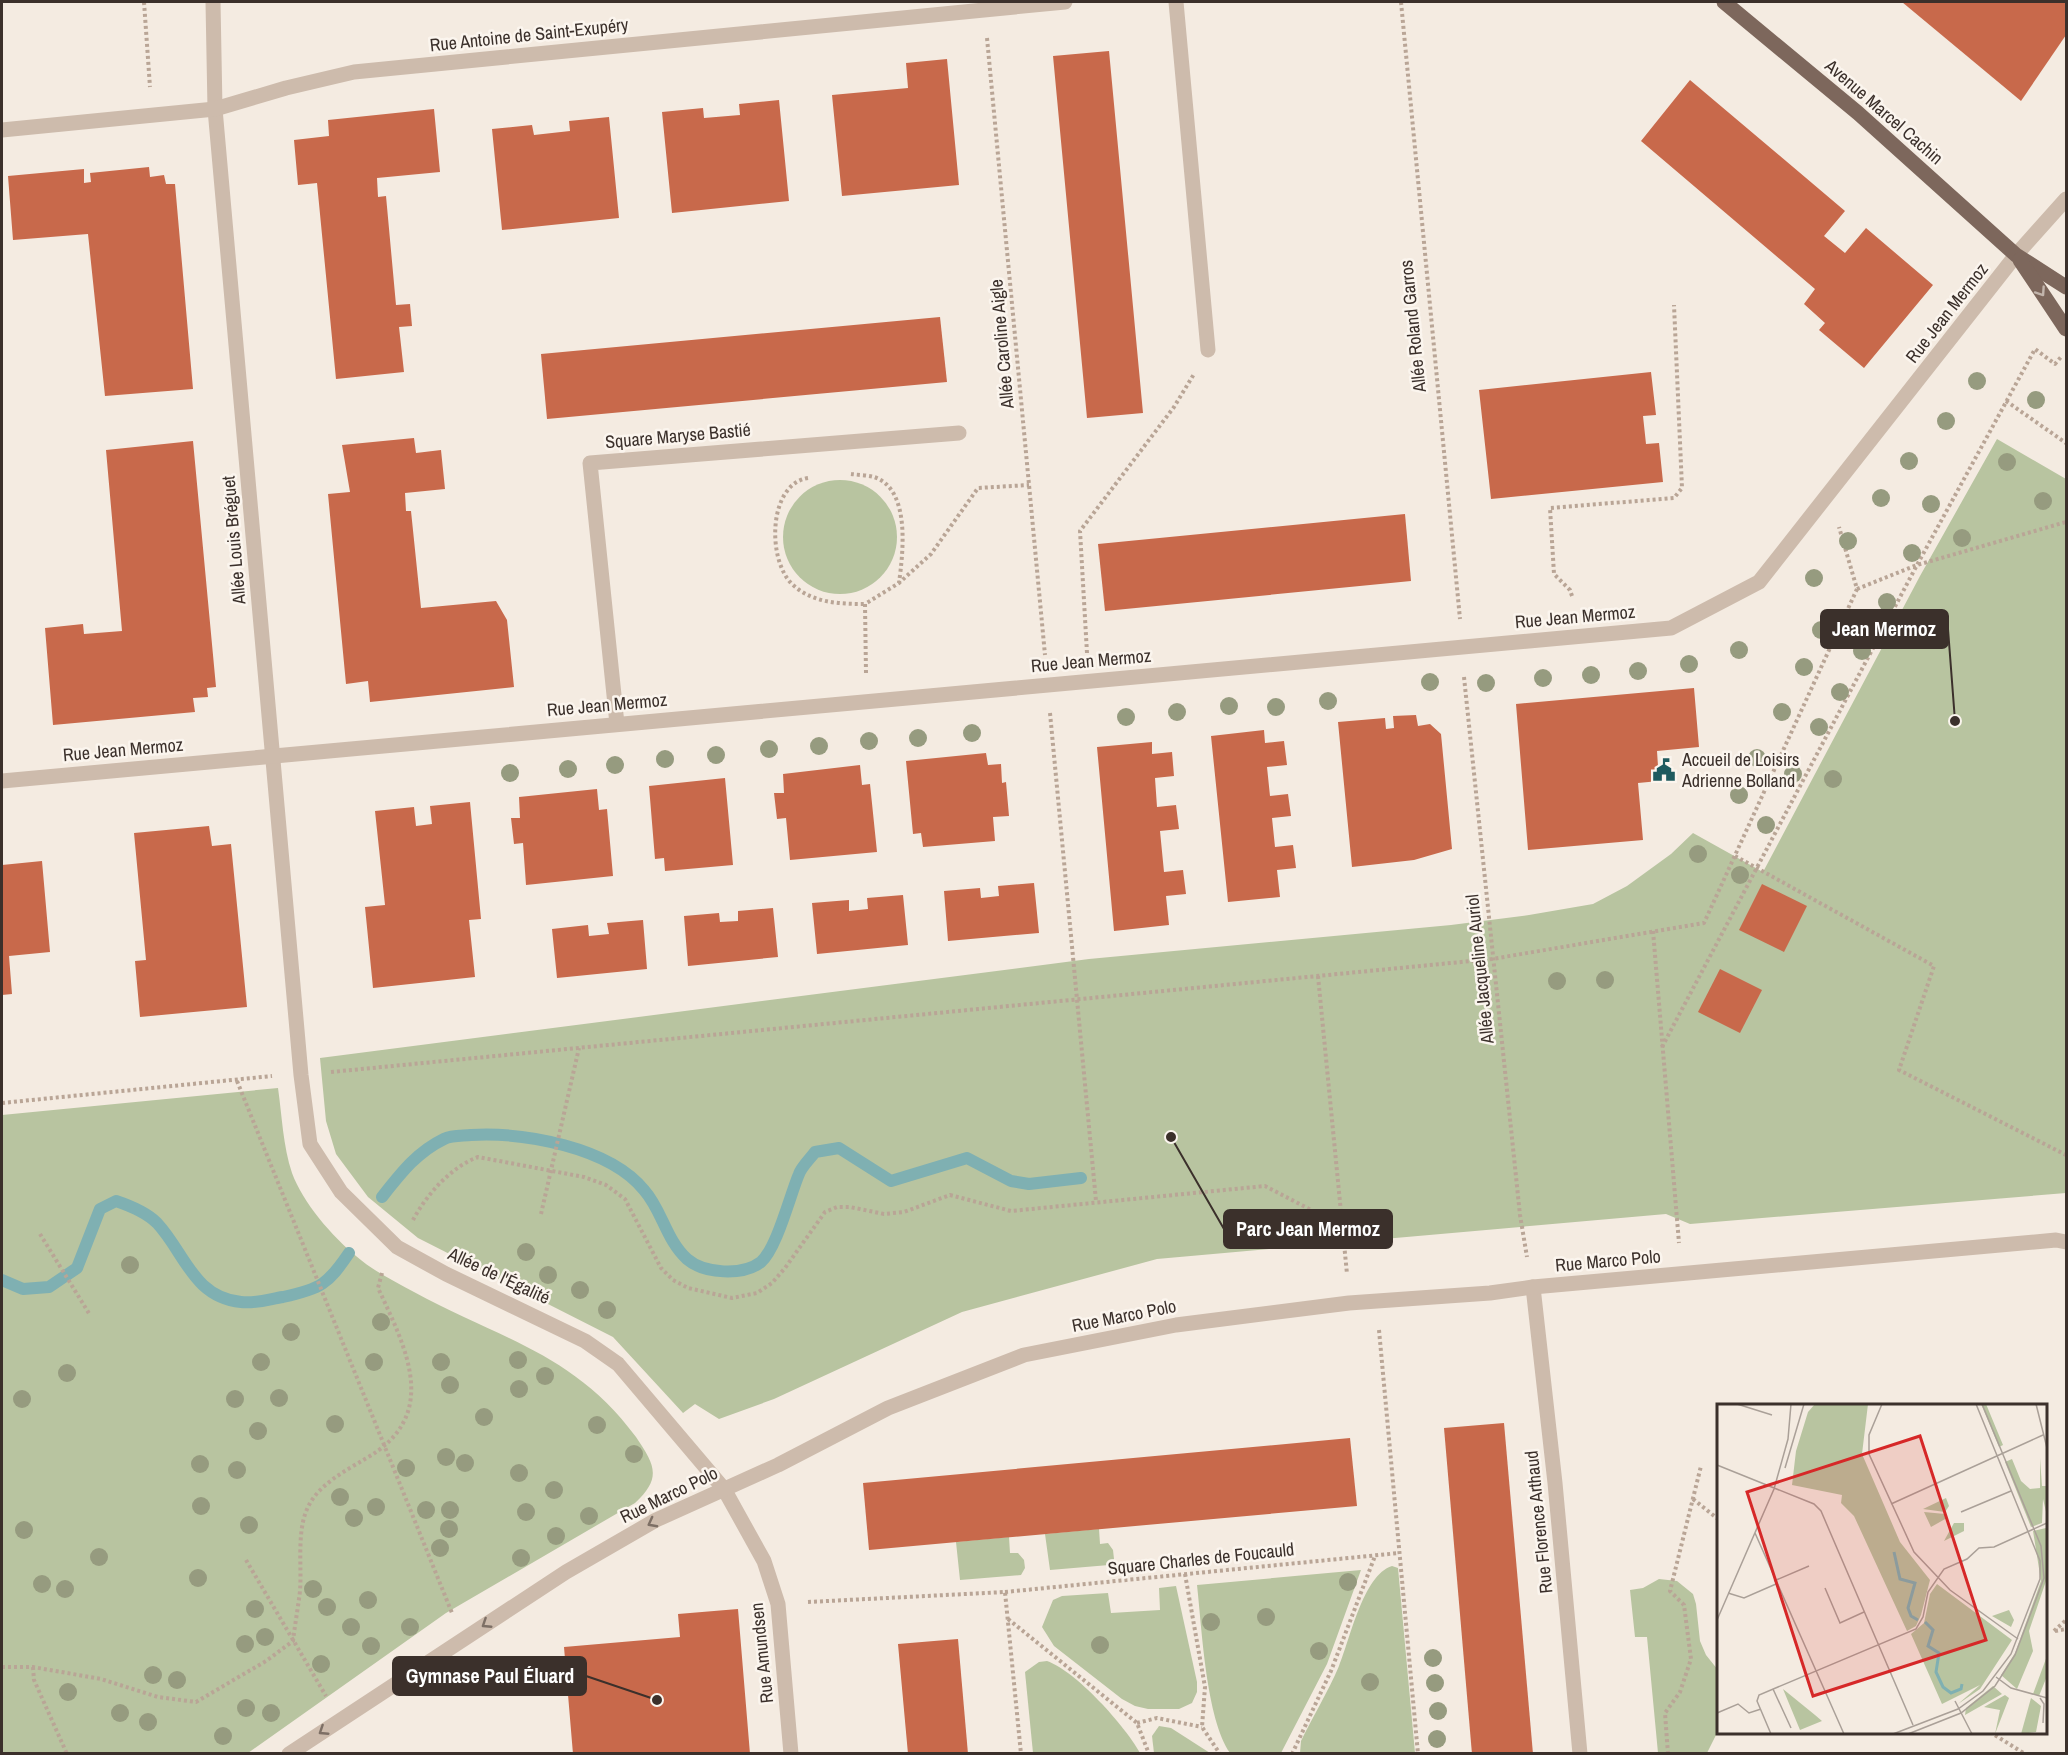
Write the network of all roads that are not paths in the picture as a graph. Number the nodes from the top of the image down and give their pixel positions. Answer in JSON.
{"nodes":[{"id":1,"x":213,"y":2,"type":"edge"},
{"id":2,"x":1065,"y":2,"type":"edge"},
{"id":3,"x":1176,"y":2,"type":"edge"},
{"id":4,"x":1724,"y":2,"type":"edge"},
{"id":5,"x":215,"y":109,"type":"junction"},
{"id":6,"x":2,"y":130,"type":"edge"},
{"id":7,"x":2067,"y":199,"type":"edge"},
{"id":8,"x":2016,"y":255,"type":"junction"},
{"id":9,"x":2067,"y":287,"type":"edge"},
{"id":10,"x":2067,"y":329,"type":"edge"},
{"id":11,"x":1208,"y":350,"type":"road end"},
{"id":12,"x":958,"y":433,"type":"dead end"},
{"id":13,"x":617,"y":724,"type":"junction"},
{"id":14,"x":272,"y":756,"type":"junction"},
{"id":15,"x":2,"y":781,"type":"edge"},
{"id":16,"x":300,"y":1075,"type":"joint"},
{"id":17,"x":2067,"y":1242,"type":"edge"},
{"id":18,"x":1533,"y":1287,"type":"junction"},
{"id":19,"x":724,"y":1489,"type":"junction"},
{"id":20,"x":289,"y":1754,"type":"edge"},
{"id":21,"x":791,"y":1754,"type":"edge"},
{"id":22,"x":1580,"y":1754,"type":"edge"}],
"edges":[{"from":1,"to":5,"type":"street","name":"Allée Louis Bréguet"},
{"from":2,"to":5,"type":"street","name":"Rue Antoine de Saint-Exupéry"},
{"from":3,"to":11,"type":"street"},
{"from":4,"to":8,"type":"main road","name":"Avenue Marcel Cachin"},
{"from":5,"to":6,"type":"street","name":"Rue Antoine de Saint-Exupéry"},
{"from":5,"to":14,"type":"street","name":"Allée Louis Bréguet"},
{"from":7,"to":8,"type":"street","name":"Rue Jean Mermoz"},
{"from":8,"to":9,"type":"main road","name":"Avenue Marcel Cachin"},
{"from":8,"to":10,"type":"main road","name":"Avenue Marcel Cachin","one_way":true},
{"from":8,"to":13,"type":"street","name":"Rue Jean Mermoz"},
{"from":12,"to":13,"type":"street","name":"Square Maryse Bastié"},
{"from":13,"to":14,"type":"street","name":"Rue Jean Mermoz"},
{"from":14,"to":15,"type":"street","name":"Rue Jean Mermoz"},
{"from":14,"to":16,"type":"street","name":"Allée Louis Bréguet"},
{"from":16,"to":19,"type":"street","name":"Allée de l'Égalité"},
{"from":17,"to":18,"type":"street","name":"Rue Marco Polo"},
{"from":18,"to":19,"type":"street","name":"Rue Marco Polo"},
{"from":18,"to":22,"type":"street","name":"Rue Florence Arthaud"},
{"from":19,"to":20,"type":"street","name":"Rue Marco Polo","one_way":true},
{"from":19,"to":21,"type":"street","name":"Rue Amundsen"}]}
